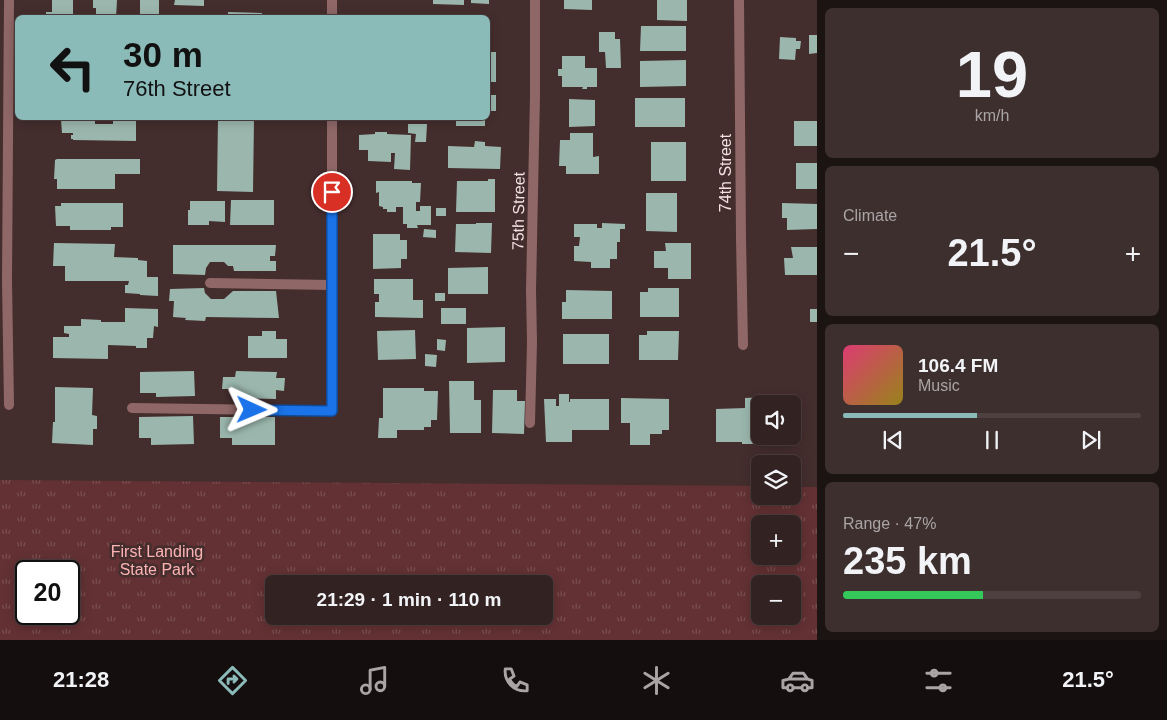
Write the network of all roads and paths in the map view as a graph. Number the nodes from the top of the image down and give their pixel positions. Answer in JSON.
{"nodes":[{"id":1,"x":9,"y":0,"type":"edge"},
{"id":2,"x":332,"y":0,"type":"edge"},
{"id":3,"x":535,"y":0,"type":"edge"},
{"id":4,"x":740,"y":0,"type":"edge"},
{"id":5,"x":332,"y":15,"type":"edge"},
{"id":6,"x":332,"y":120,"type":"edge"},
{"id":7,"x":210,"y":283,"type":"dead end"},
{"id":8,"x":332,"y":285,"type":"junction"},
{"id":9,"x":743,"y":345,"type":"dead end"},
{"id":10,"x":9,"y":405,"type":"dead end"},
{"id":11,"x":132,"y":408,"type":"dead end"},
{"id":12,"x":530,"y":423,"type":"dead end"}],
"edges":[{"from":1,"to":10,"type":"street"},
{"from":2,"to":5,"type":"street"},
{"from":3,"to":12,"type":"street","name":"75th Street"},
{"from":4,"to":9,"type":"street","name":"74th Street"},
{"from":6,"to":8,"type":"street"},
{"from":7,"to":8,"type":"street"},
{"from":8,"to":11,"type":"street"}]}
